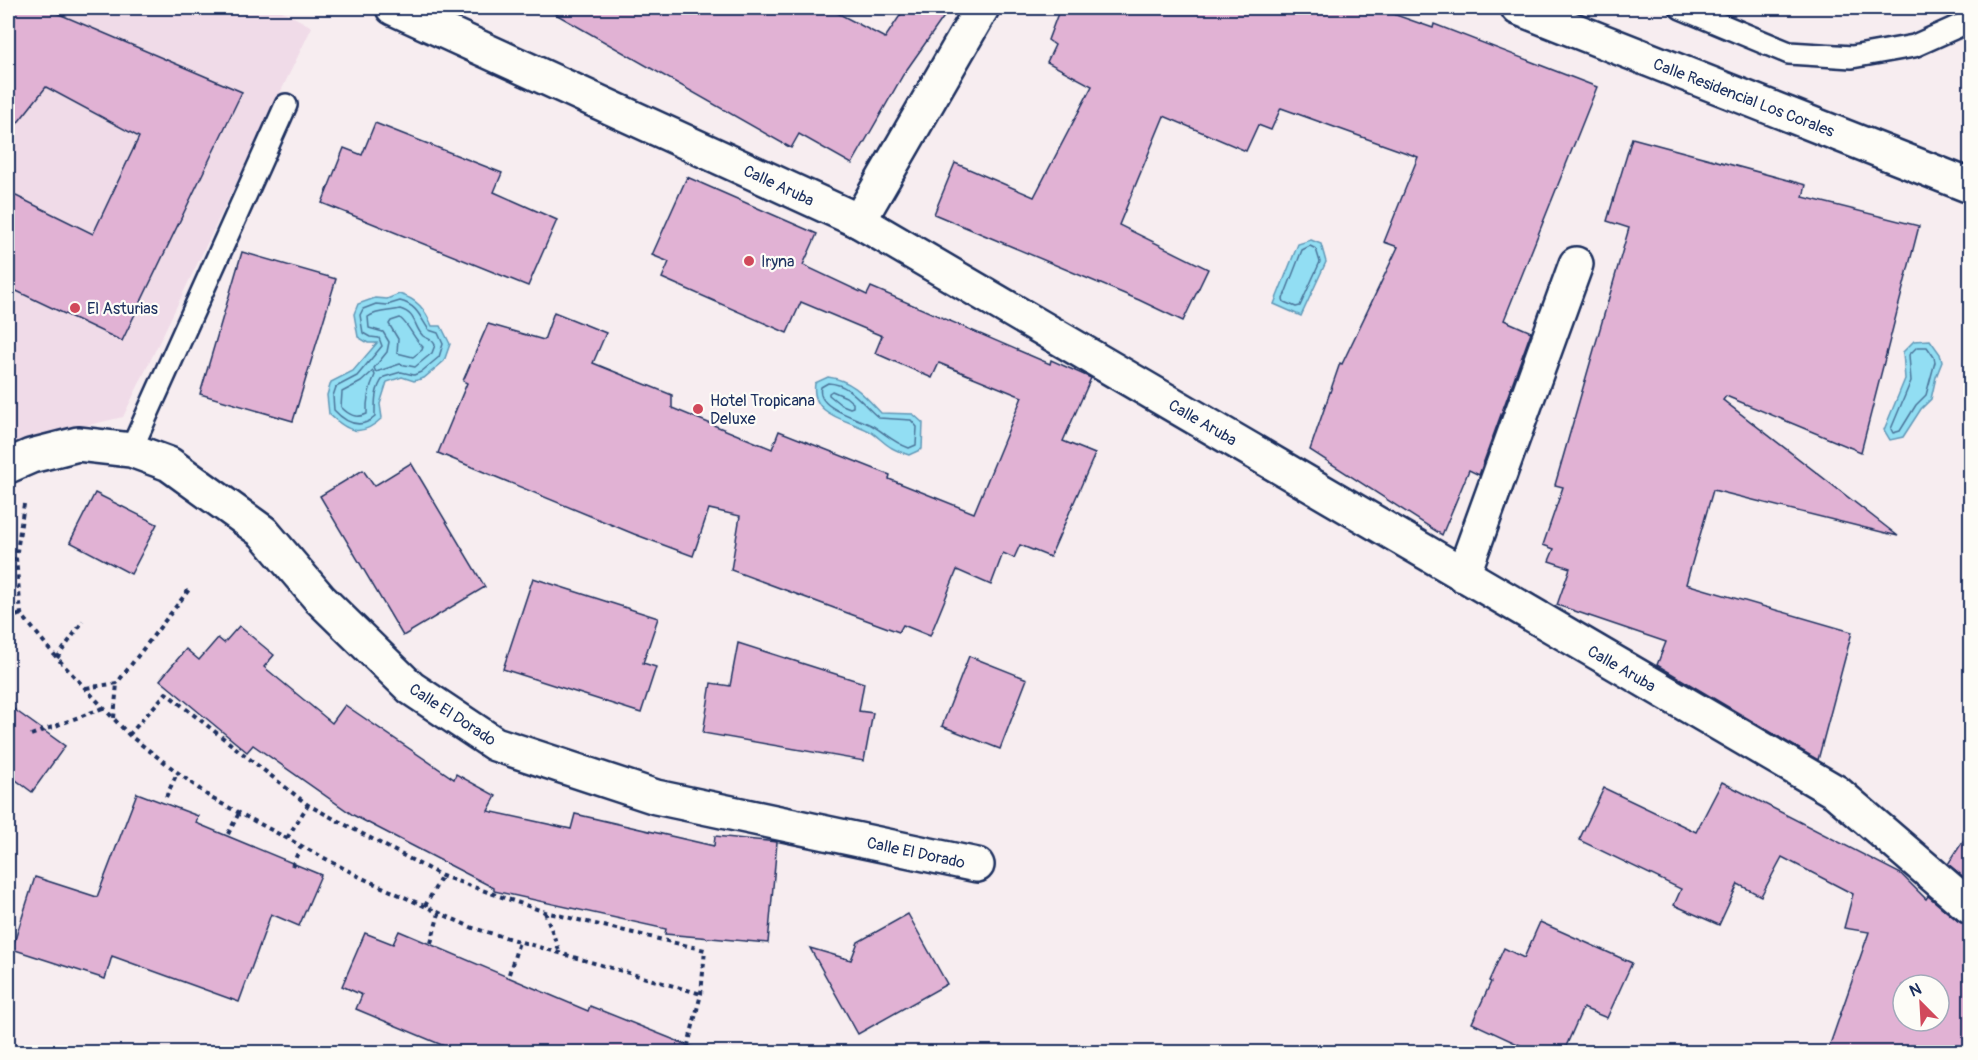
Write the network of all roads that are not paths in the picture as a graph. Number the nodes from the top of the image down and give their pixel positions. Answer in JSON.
{"nodes":[{"id":1,"x":393,"y":8,"type":"edge"},
{"id":2,"x":982,"y":8,"type":"edge"},
{"id":3,"x":1518,"y":8,"type":"edge"},
{"id":4,"x":1681,"y":8,"type":"edge"},
{"id":5,"x":1971,"y":21,"type":"edge"},
{"id":6,"x":286,"y":105,"type":"dead end"},
{"id":7,"x":1971,"y":186,"type":"edge"},
{"id":8,"x":859,"y":221,"type":"junction"},
{"id":9,"x":1576,"y":264,"type":"dead end"},
{"id":10,"x":131,"y":450,"type":"junction"},
{"id":11,"x":19,"y":461,"type":"edge"},
{"id":12,"x":1463,"y":575,"type":"junction"},
{"id":13,"x":977,"y":865,"type":"dead end"},
{"id":14,"x":1971,"y":908,"type":"edge"}],
"edges":[{"from":1,"to":8,"type":"street","name":"Calle Aruba"},
{"from":2,"to":8,"type":"street"},
{"from":3,"to":7,"type":"street","name":"Calle Residencial Los Corales"},
{"from":4,"to":5,"type":"lane"},
{"from":6,"to":10,"type":"lane"},
{"from":8,"to":12,"type":"street","name":"Calle Aruba"},
{"from":9,"to":12,"type":"street"},
{"from":10,"to":11,"type":"street","name":"Calle El Dorado"},
{"from":10,"to":13,"type":"street","name":"Calle El Dorado"},
{"from":12,"to":14,"type":"street","name":"Calle Aruba"}]}
